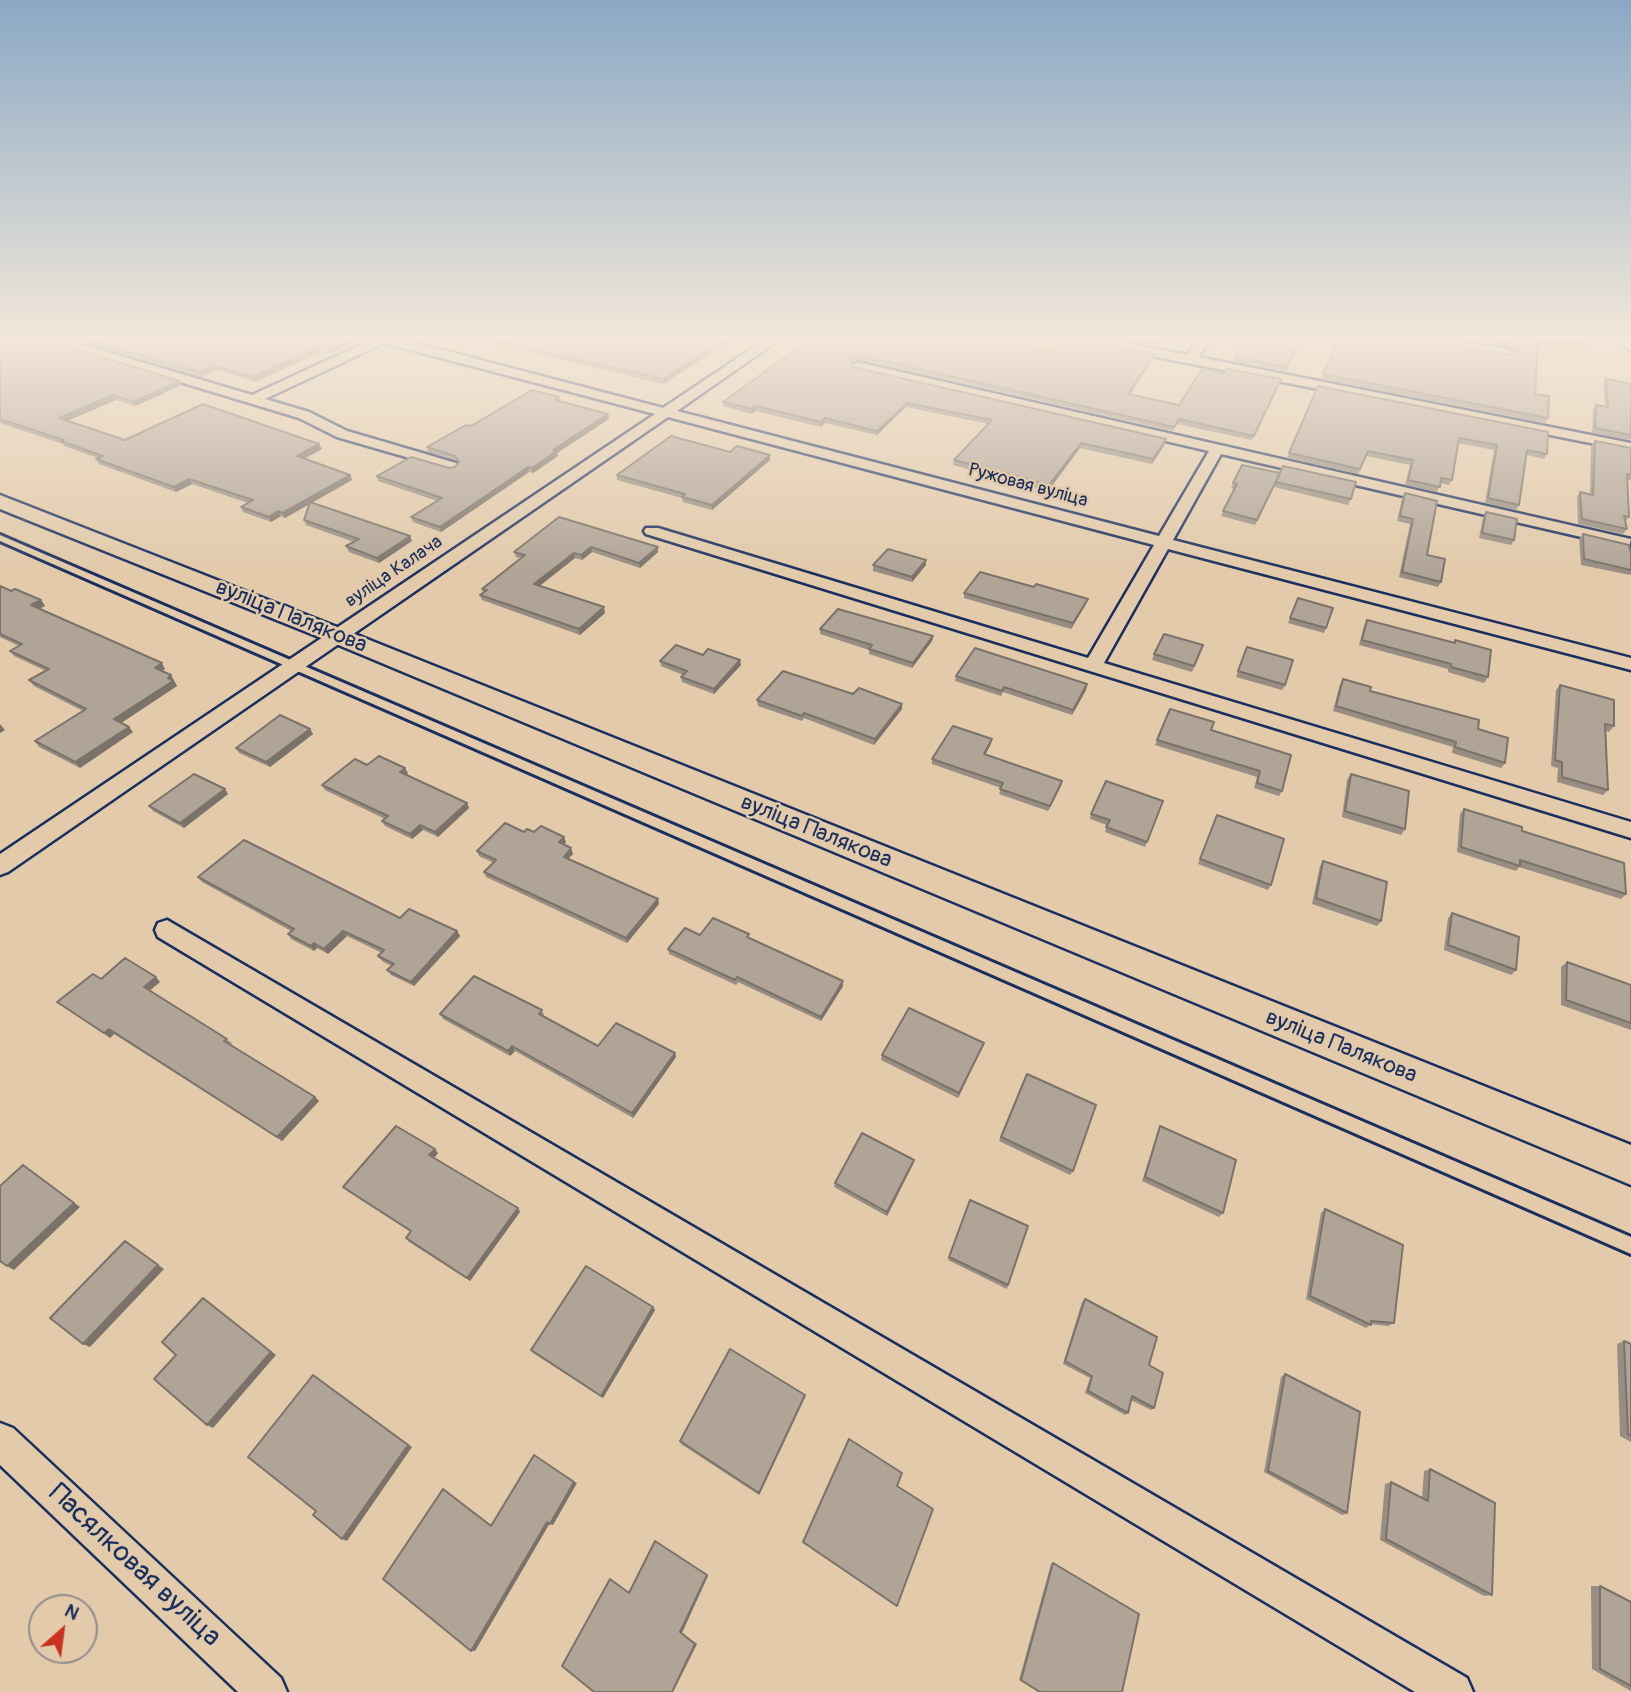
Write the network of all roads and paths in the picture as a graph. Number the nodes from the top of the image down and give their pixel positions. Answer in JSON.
{"nodes":[{"id":1,"x":306,"y":416,"type":"edge"},
{"id":2,"x":660,"y":416,"type":"edge"},
{"id":3,"x":686,"y":416,"type":"edge"},
{"id":4,"x":1074,"y":416,"type":"edge"},
{"id":5,"x":1476,"y":416,"type":"edge"},
{"id":6,"x":1631,"y":447,"type":"edge"},
{"id":7,"x":1217,"y":449,"type":"junction"},
{"id":8,"x":451,"y":467,"type":"edge"},
{"id":9,"x":0,"y":501,"type":"edge"},
{"id":10,"x":652,"y":531,"type":"dead end"},
{"id":11,"x":0,"y":538,"type":"edge"},
{"id":12,"x":1167,"y":542,"type":"junction"},
{"id":13,"x":1629,"y":543,"type":"edge"},
{"id":14,"x":338,"y":636,"type":"junction"},
{"id":15,"x":1631,"y":664,"type":"edge"},
{"id":16,"x":294,"y":665,"type":"junction"},
{"id":17,"x":1093,"y":666,"type":"junction"},
{"id":18,"x":1631,"y":830,"type":"edge"},
{"id":19,"x":0,"y":866,"type":"edge"},
{"id":20,"x":167,"y":930,"type":"dead end"},
{"id":21,"x":1631,"y":1165,"type":"edge"},
{"id":22,"x":1631,"y":1246,"type":"edge"},
{"id":23,"x":0,"y":1441,"type":"edge"},
{"id":24,"x":267,"y":1692,"type":"edge"},
{"id":25,"x":1453,"y":1692,"type":"edge"}],
"edges":[{"from":1,"to":8,"type":"street"},
{"from":2,"to":14,"type":"street","name":"вуліца Калача"},
{"from":3,"to":12,"type":"street","name":"Ружовая вуліца"},
{"from":4,"to":7,"type":"street"},
{"from":5,"to":6,"type":"street"},
{"from":7,"to":12,"type":"street"},
{"from":7,"to":13,"type":"street"},
{"from":9,"to":14,"type":"street","name":"вуліца Палякова"},
{"from":10,"to":17,"type":"street"},
{"from":11,"to":16,"type":"lane"},
{"from":12,"to":15,"type":"street","name":"Ружовая вуліца"},
{"from":12,"to":17,"type":"street"},
{"from":14,"to":16,"type":"street","name":"вуліца Калача"},
{"from":14,"to":21,"type":"street","name":"вуліца Палякова"},
{"from":16,"to":19,"type":"street","name":"вуліца Калача"},
{"from":16,"to":22,"type":"lane"},
{"from":17,"to":18,"type":"street"},
{"from":20,"to":25,"type":"street"},
{"from":23,"to":24,"type":"street","name":"Пасялковая вуліца"}]}
